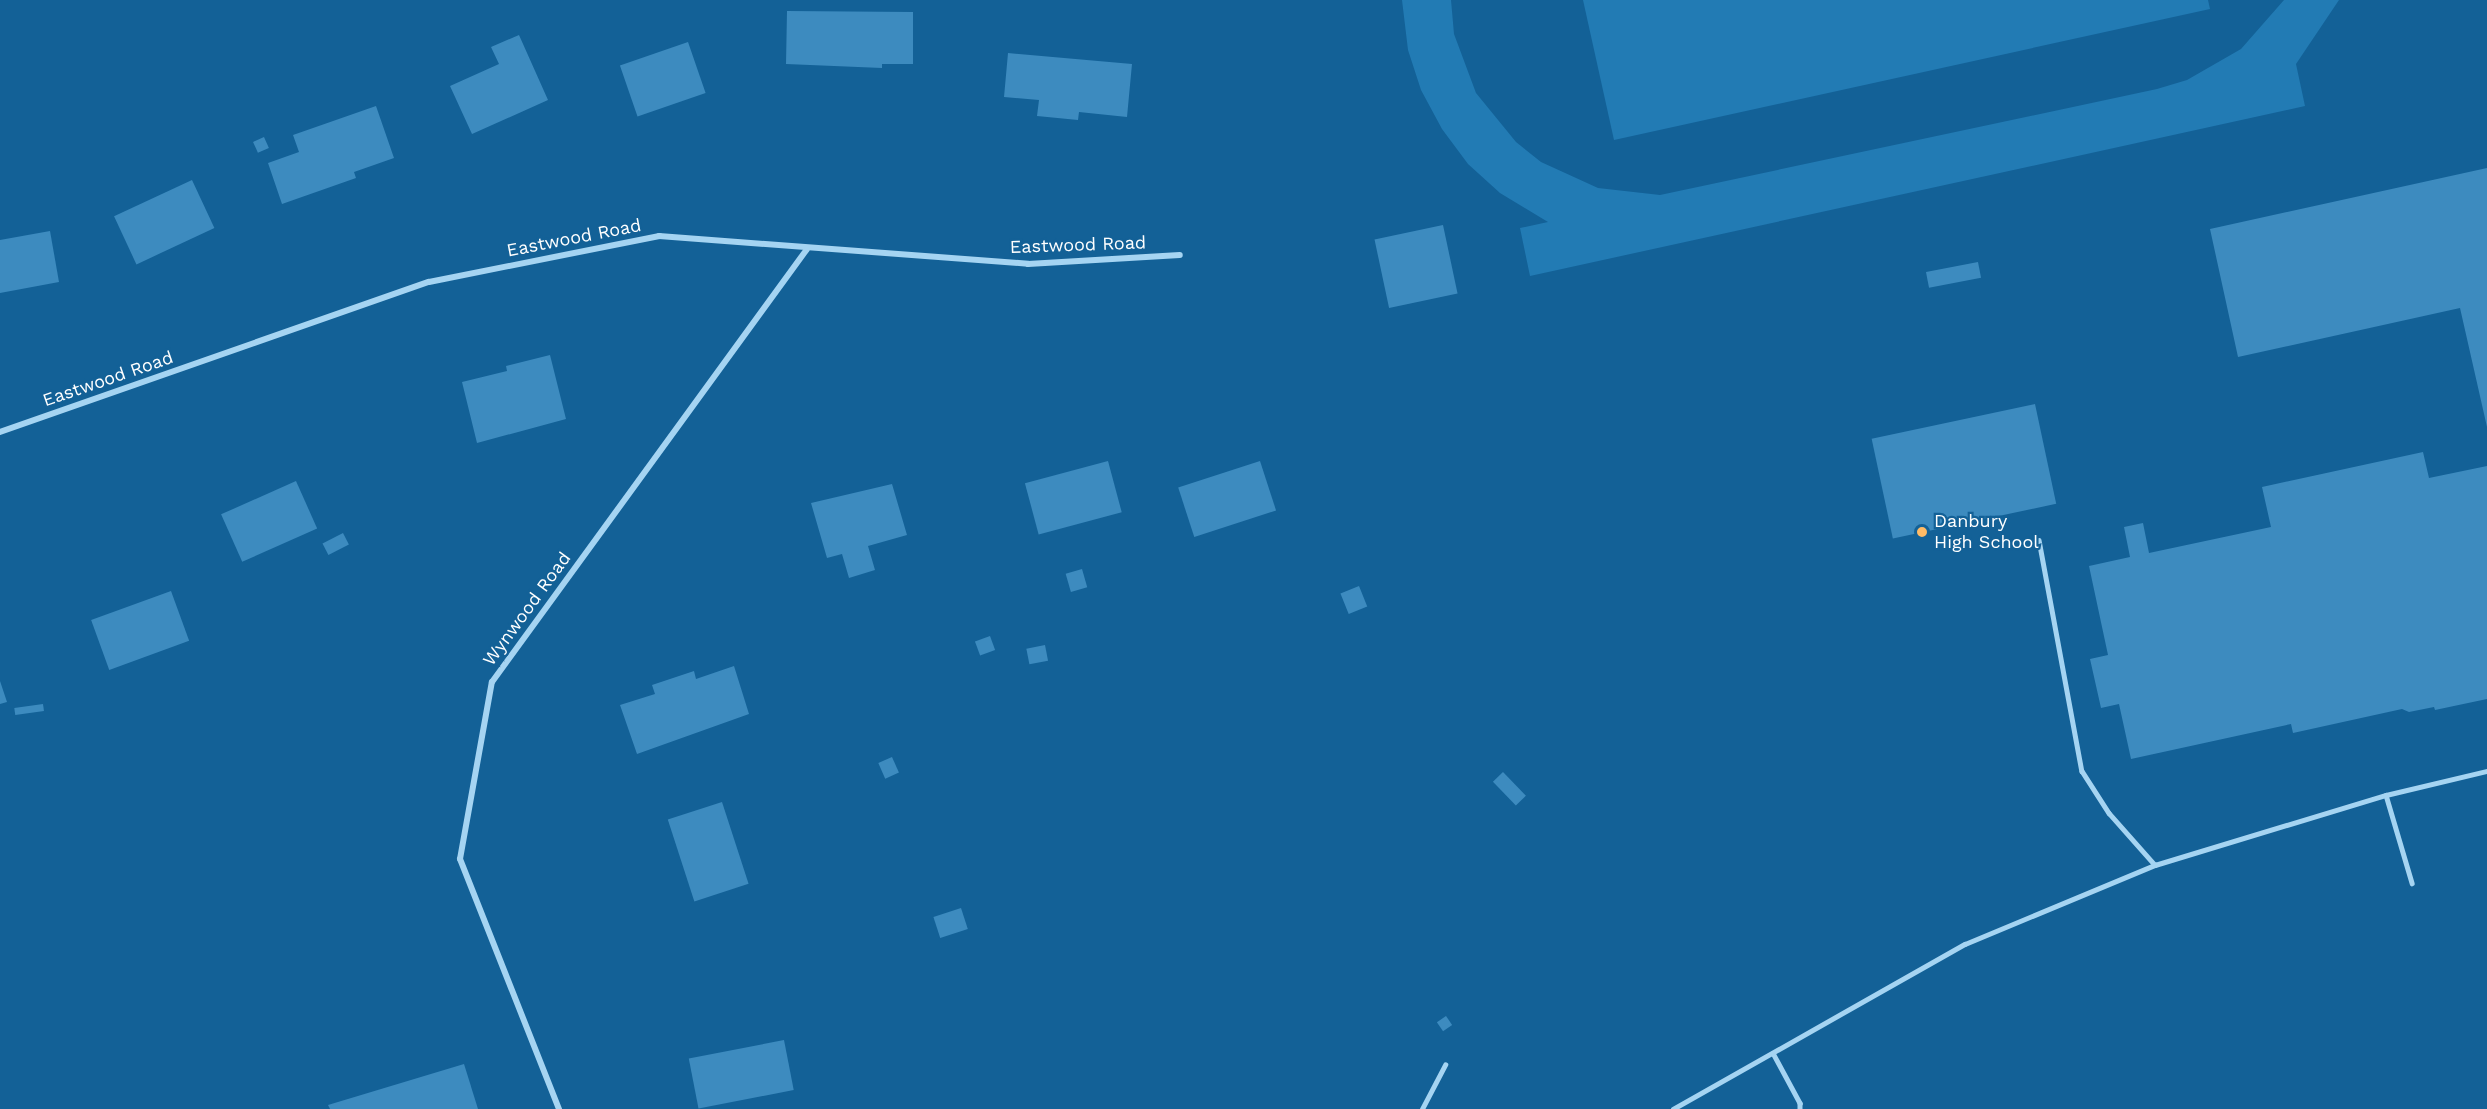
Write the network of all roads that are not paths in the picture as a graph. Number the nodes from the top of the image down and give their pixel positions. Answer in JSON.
{"nodes":[{"id":1,"x":807,"y":249,"type":"junction"},
{"id":2,"x":1180,"y":255,"type":"dead end"},
{"id":3,"x":0,"y":432,"type":"edge"},
{"id":4,"x":2039,"y":540,"type":"dead end"},
{"id":5,"x":2487,"y":771,"type":"edge"},
{"id":6,"x":2386,"y":795,"type":"junction"},
{"id":7,"x":2155,"y":865,"type":"junction"},
{"id":8,"x":2412,"y":883,"type":"dead end"},
{"id":9,"x":1773,"y":1053,"type":"junction"},
{"id":10,"x":1445,"y":1065,"type":"dead end"},
{"id":11,"x":559,"y":1109,"type":"edge"},
{"id":12,"x":1422,"y":1109,"type":"edge"},
{"id":13,"x":1673,"y":1109,"type":"edge"},
{"id":14,"x":1800,"y":1109,"type":"edge"}],
"edges":[{"from":1,"to":2,"type":"street","name":"Eastwood Road"},
{"from":1,"to":3,"type":"street","name":"Eastwood Road"},
{"from":1,"to":11,"type":"street","name":"Wynwood Road"},
{"from":4,"to":7,"type":"lane"},
{"from":5,"to":6,"type":"lane"},
{"from":6,"to":7,"type":"lane"},
{"from":6,"to":8,"type":"lane"},
{"from":7,"to":9,"type":"lane"},
{"from":9,"to":13,"type":"lane"},
{"from":9,"to":14,"type":"lane"},
{"from":10,"to":12,"type":"lane"}]}
